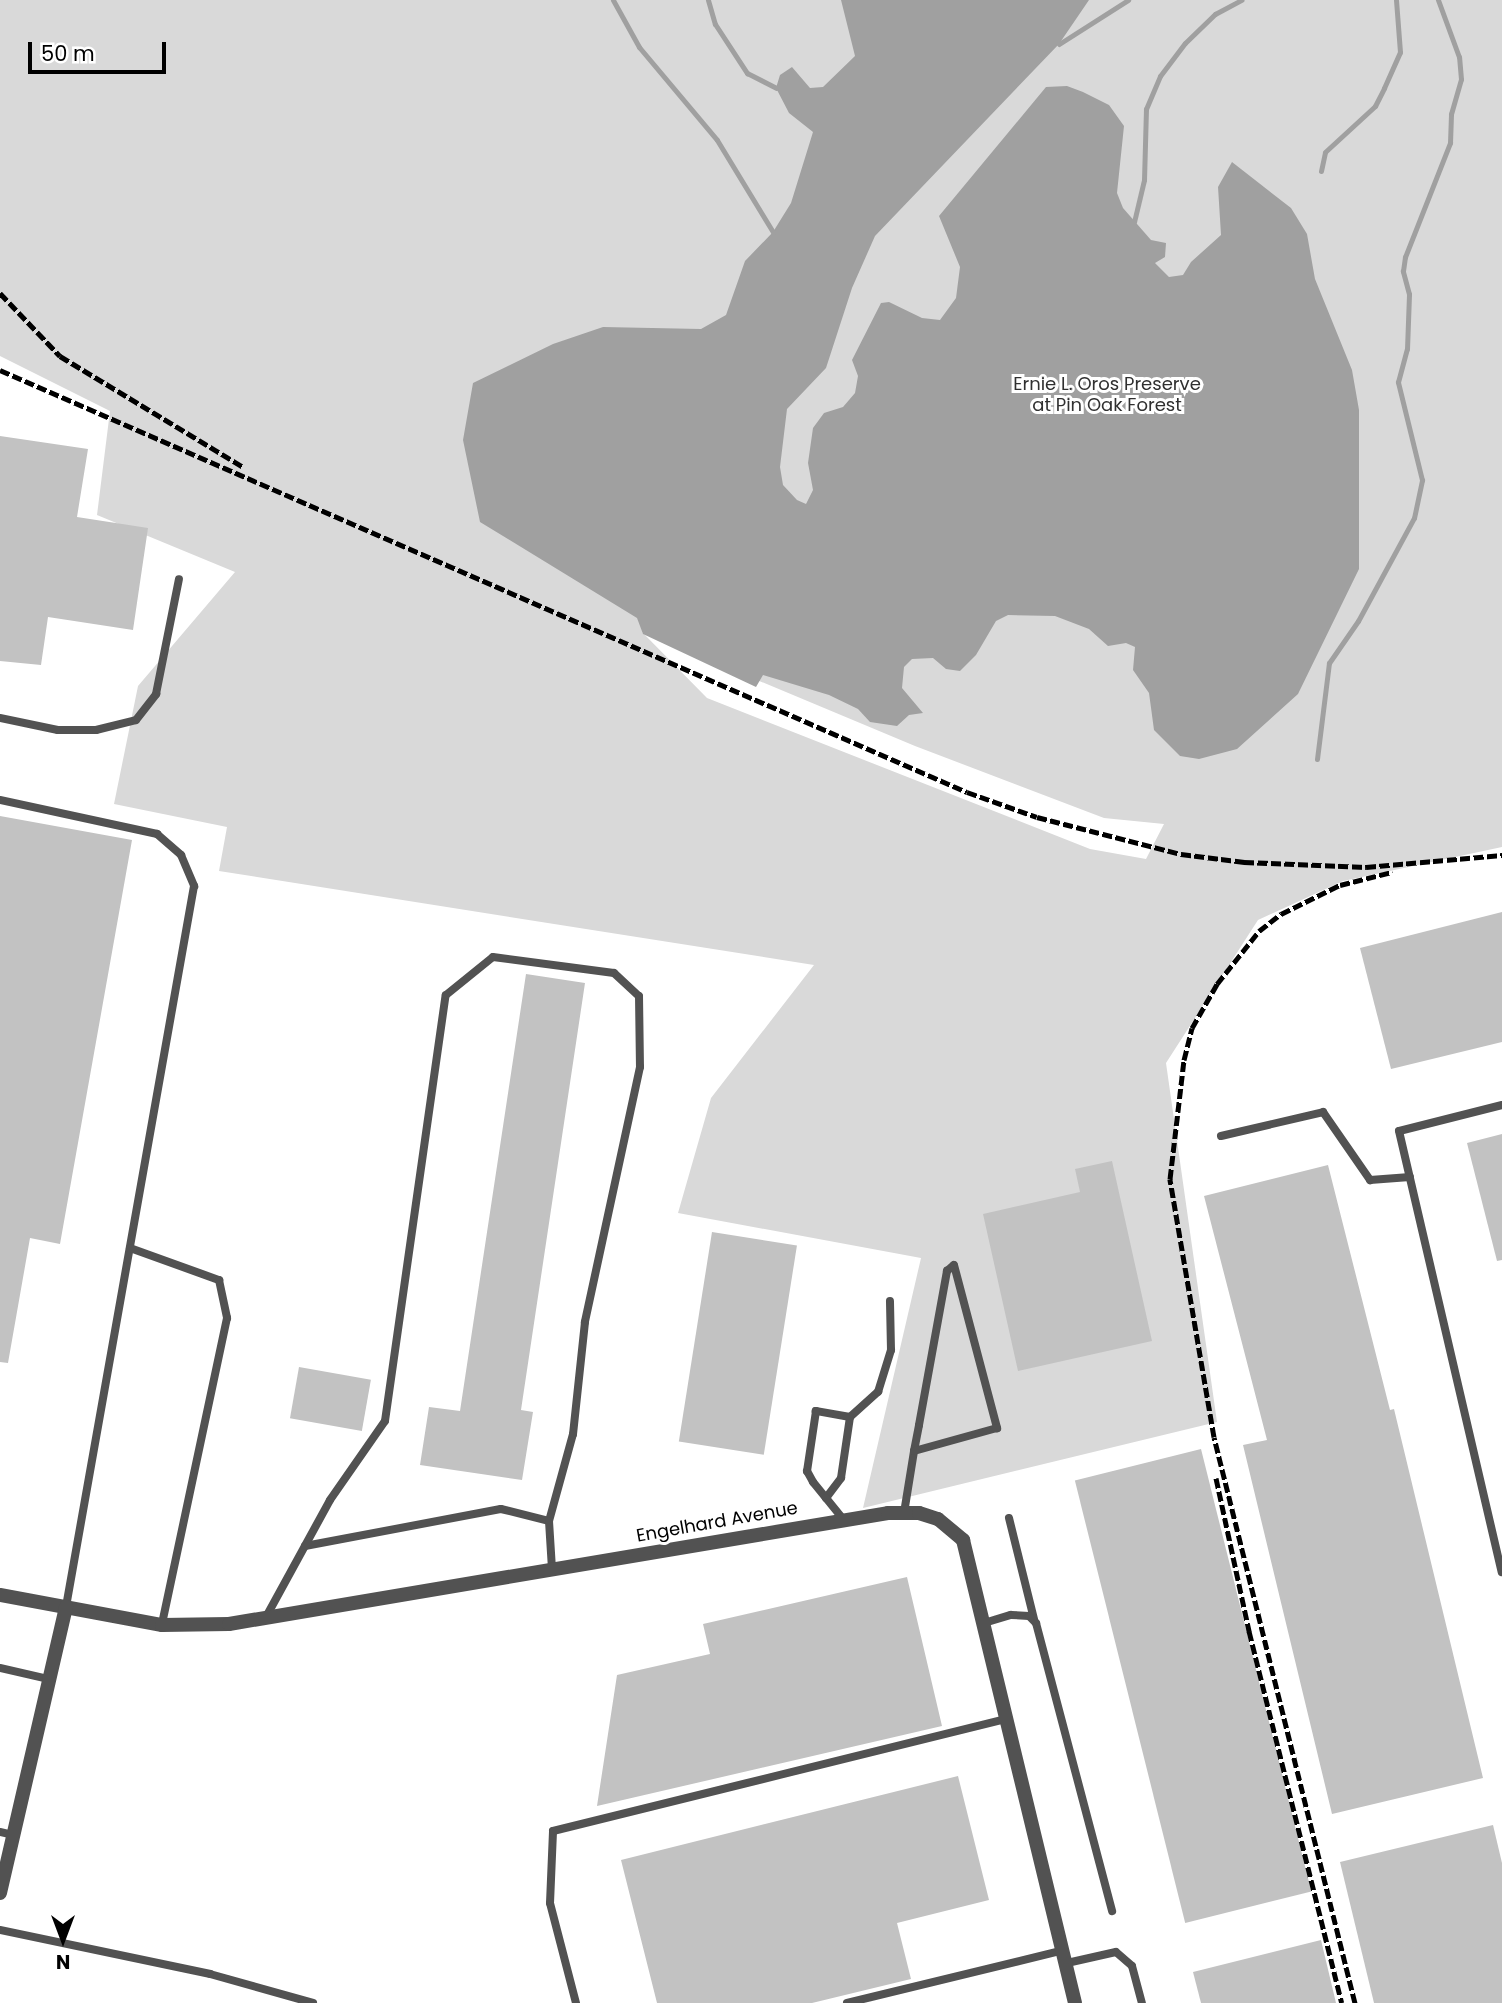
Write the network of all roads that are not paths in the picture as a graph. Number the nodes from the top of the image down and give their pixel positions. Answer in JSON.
{"nodes":[{"id":1,"x":179,"y":579,"type":"dead end"},
{"id":2,"x":0,"y":718,"type":"edge"},
{"id":3,"x":0,"y":800,"type":"edge"},
{"id":4,"x":1502,"y":1105,"type":"edge"},
{"id":5,"x":1221,"y":1136,"type":"dead end"},
{"id":6,"x":1410,"y":1177,"type":"junction"},
{"id":7,"x":130,"y":1248,"type":"junction"},
{"id":8,"x":890,"y":1301,"type":"dead end"},
{"id":9,"x":850,"y":1417,"type":"junction"},
{"id":10,"x":914,"y":1451,"type":"junction"},
{"id":11,"x":826,"y":1498,"type":"junction"},
{"id":12,"x":904,"y":1513,"type":"junction"},
{"id":13,"x":1009,"y":1518,"type":"dead end"},
{"id":14,"x":844,"y":1520,"type":"junction"},
{"id":15,"x":549,"y":1521,"type":"junction"},
{"id":16,"x":305,"y":1546,"type":"junction"},
{"id":17,"x":552,"y":1569,"type":"junction"},
{"id":18,"x":1502,"y":1572,"type":"edge"},
{"id":19,"x":0,"y":1595,"type":"edge"},
{"id":20,"x":66,"y":1607,"type":"junction"},
{"id":21,"x":265,"y":1617,"type":"junction"},
{"id":22,"x":1034,"y":1619,"type":"junction"},
{"id":23,"x":984,"y":1623,"type":"junction"},
{"id":24,"x":162,"y":1625,"type":"junction"},
{"id":25,"x":0,"y":1668,"type":"edge"},
{"id":26,"x":48,"y":1679,"type":"junction"},
{"id":27,"x":1007,"y":1719,"type":"junction"},
{"id":28,"x":7,"y":1833,"type":"edge"},
{"id":29,"x":0,"y":1893,"type":"edge"},
{"id":30,"x":1112,"y":1911,"type":"dead end"},
{"id":31,"x":0,"y":1930,"type":"edge"},
{"id":32,"x":1066,"y":1957,"type":"junction"},
{"id":33,"x":313,"y":2003,"type":"edge"},
{"id":34,"x":576,"y":2003,"type":"edge"},
{"id":35,"x":847,"y":2003,"type":"edge"},
{"id":36,"x":1075,"y":2003,"type":"edge"},
{"id":37,"x":1142,"y":2003,"type":"edge"}],
"edges":[{"from":1,"to":2,"type":"lane"},
{"from":3,"to":7,"type":"lane"},
{"from":4,"to":6,"type":"lane"},
{"from":5,"to":6,"type":"lane"},
{"from":6,"to":18,"type":"lane"},
{"from":7,"to":20,"type":"lane"},
{"from":7,"to":24,"type":"lane"},
{"from":8,"to":9,"type":"lane"},
{"from":9,"to":11,"type":"lane"},
{"from":9,"to":11,"type":"lane"},
{"from":10,"to":10,"type":"lane"},
{"from":10,"to":12,"type":"lane"},
{"from":11,"to":14,"type":"lane"},
{"from":12,"to":14,"type":"street","name":"Engelhard Avenue"},
{"from":12,"to":23,"type":"street","name":"Engelhard Avenue"},
{"from":13,"to":22,"type":"lane"},
{"from":14,"to":17,"type":"street","name":"Engelhard Avenue"},
{"from":15,"to":16,"type":"lane"},
{"from":15,"to":16,"type":"lane"},
{"from":15,"to":17,"type":"lane"},
{"from":16,"to":21,"type":"lane"},
{"from":17,"to":21,"type":"street","name":"Engelhard Avenue"},
{"from":19,"to":20,"type":"street","name":"Engelhard Avenue"},
{"from":20,"to":24,"type":"street","name":"Engelhard Avenue"},
{"from":20,"to":26,"type":"street"},
{"from":21,"to":24,"type":"street","name":"Engelhard Avenue"},
{"from":22,"to":23,"type":"lane"},
{"from":22,"to":30,"type":"lane"},
{"from":23,"to":27,"type":"street","name":"Engelhard Avenue"},
{"from":25,"to":26,"type":"lane"},
{"from":26,"to":28,"type":"street"},
{"from":27,"to":32,"type":"street","name":"Engelhard Avenue"},
{"from":27,"to":34,"type":"lane"},
{"from":28,"to":29,"type":"street"},
{"from":31,"to":33,"type":"lane"},
{"from":32,"to":35,"type":"lane"},
{"from":32,"to":36,"type":"street","name":"Engelhard Avenue"},
{"from":32,"to":37,"type":"lane"}]}
